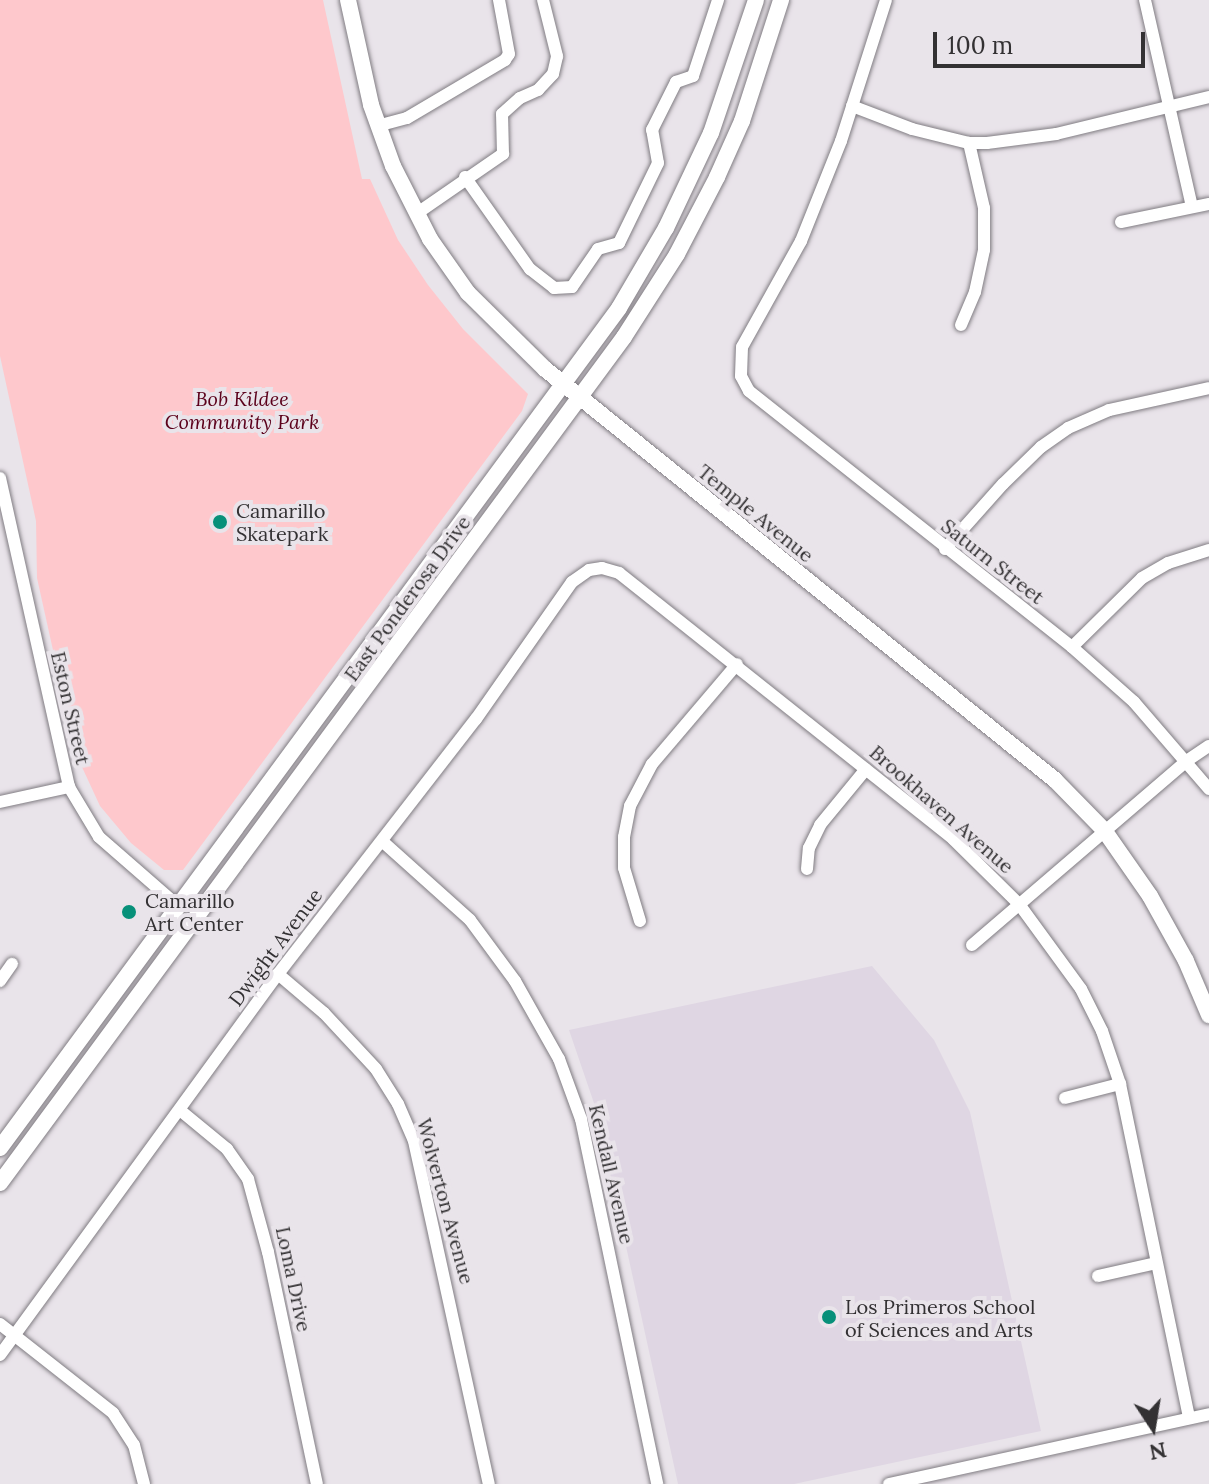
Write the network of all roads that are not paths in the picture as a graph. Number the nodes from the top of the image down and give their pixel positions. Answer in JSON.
{"nodes":[{"id":1,"x":348,"y":0,"type":"edge"},
{"id":2,"x":499,"y":0,"type":"edge"},
{"id":3,"x":543,"y":0,"type":"edge"},
{"id":4,"x":718,"y":0,"type":"edge"},
{"id":5,"x":756,"y":0,"type":"edge"},
{"id":6,"x":781,"y":0,"type":"edge"},
{"id":7,"x":886,"y":0,"type":"edge"},
{"id":8,"x":1145,"y":0,"type":"edge"},
{"id":9,"x":1209,"y":97,"type":"edge"},
{"id":10,"x":852,"y":106,"type":"junction"},
{"id":11,"x":1168,"y":106,"type":"junction"},
{"id":12,"x":377,"y":126,"type":"junction"},
{"id":13,"x":969,"y":143,"type":"junction"},
{"id":14,"x":465,"y":177,"type":"junction"},
{"id":15,"x":1209,"y":204,"type":"edge"},
{"id":16,"x":1192,"y":207,"type":"junction"},
{"id":17,"x":416,"y":214,"type":"junction"},
{"id":18,"x":1121,"y":222,"type":"dead end"},
{"id":19,"x":961,"y":325,"type":"dead end"},
{"id":20,"x":563,"y":383,"type":"junction"},
{"id":21,"x":1209,"y":388,"type":"edge"},
{"id":22,"x":580,"y":397,"type":"junction"},
{"id":23,"x":0,"y":478,"type":"edge"},
{"id":24,"x":945,"y":549,"type":"junction"},
{"id":25,"x":1209,"y":550,"type":"edge"},
{"id":26,"x":589,"y":570,"type":"joint"},
{"id":27,"x":1072,"y":647,"type":"junction"},
{"id":28,"x":737,"y":664,"type":"junction"},
{"id":29,"x":1209,"y":746,"type":"edge"},
{"id":30,"x":1188,"y":760,"type":"junction"},
{"id":31,"x":866,"y":769,"type":"junction"},
{"id":32,"x":69,"y":787,"type":"junction"},
{"id":33,"x":1209,"y":789,"type":"edge"},
{"id":34,"x":0,"y":802,"type":"edge"},
{"id":35,"x":1104,"y":830,"type":"junction"},
{"id":36,"x":382,"y":841,"type":"junction"},
{"id":37,"x":807,"y":869,"type":"dead end"},
{"id":38,"x":1019,"y":904,"type":"junction"},
{"id":39,"x":178,"y":906,"type":"junction"},
{"id":40,"x":195,"y":919,"type":"junction"},
{"id":41,"x":640,"y":921,"type":"dead end"},
{"id":42,"x":972,"y":945,"type":"dead end"},
{"id":43,"x":12,"y":964,"type":"dead end"},
{"id":44,"x":278,"y":974,"type":"junction"},
{"id":45,"x":0,"y":981,"type":"edge"},
{"id":46,"x":1209,"y":1015,"type":"edge"},
{"id":47,"x":1120,"y":1084,"type":"junction"},
{"id":48,"x":1065,"y":1098,"type":"dead end"},
{"id":49,"x":181,"y":1111,"type":"junction"},
{"id":50,"x":0,"y":1148,"type":"edge"},
{"id":51,"x":0,"y":1183,"type":"edge"},
{"id":52,"x":1156,"y":1263,"type":"junction"},
{"id":53,"x":1098,"y":1276,"type":"dead end"},
{"id":54,"x":0,"y":1324,"type":"edge"},
{"id":55,"x":15,"y":1334,"type":"junction"},
{"id":56,"x":0,"y":1355,"type":"edge"},
{"id":57,"x":1209,"y":1414,"type":"edge"},
{"id":58,"x":1189,"y":1418,"type":"junction"},
{"id":59,"x":144,"y":1484,"type":"edge"},
{"id":60,"x":317,"y":1484,"type":"edge"},
{"id":61,"x":489,"y":1484,"type":"edge"},
{"id":62,"x":657,"y":1484,"type":"edge"},
{"id":63,"x":889,"y":1484,"type":"edge"}],
"edges":[{"from":1,"to":12,"type":"main road","name":"Temple Avenue"},
{"from":2,"to":12,"type":"street"},
{"from":3,"to":14,"type":"street"},
{"from":4,"to":14,"type":"street"},
{"from":5,"to":20,"type":"main road","name":"East Ponderosa Drive"},
{"from":6,"to":22,"type":"main road","name":"East Ponderosa Drive"},
{"from":7,"to":10,"type":"street"},
{"from":8,"to":11,"type":"street"},
{"from":9,"to":11,"type":"street"},
{"from":10,"to":13,"type":"street"},
{"from":10,"to":24,"type":"street","name":"Saturn Street"},
{"from":11,"to":13,"type":"street"},
{"from":11,"to":16,"type":"street"},
{"from":12,"to":17,"type":"main road","name":"Temple Avenue"},
{"from":13,"to":19,"type":"street"},
{"from":14,"to":17,"type":"street"},
{"from":15,"to":16,"type":"street"},
{"from":16,"to":18,"type":"street"},
{"from":17,"to":20,"type":"main road","name":"Temple Avenue"},
{"from":20,"to":22,"type":"main road","name":"Temple Avenue"},
{"from":20,"to":39,"type":"main road","name":"East Ponderosa Drive"},
{"from":21,"to":24,"type":"street"},
{"from":22,"to":35,"type":"main road","name":"Temple Avenue"},
{"from":22,"to":40,"type":"main road","name":"East Ponderosa Drive"},
{"from":23,"to":32,"type":"street","name":"Eston Street"},
{"from":24,"to":27,"type":"street","name":"Saturn Street"},
{"from":25,"to":27,"type":"street"},
{"from":26,"to":28,"type":"street","name":"Brookhaven Avenue"},
{"from":26,"to":36,"type":"street","name":"Dwight Avenue"},
{"from":27,"to":30,"type":"street","name":"Saturn Street"},
{"from":28,"to":31,"type":"street","name":"Brookhaven Avenue"},
{"from":28,"to":41,"type":"street"},
{"from":29,"to":30,"type":"street"},
{"from":30,"to":33,"type":"street","name":"Saturn Street"},
{"from":30,"to":35,"type":"street"},
{"from":31,"to":37,"type":"street"},
{"from":31,"to":38,"type":"street","name":"Brookhaven Avenue"},
{"from":32,"to":34,"type":"street"},
{"from":32,"to":39,"type":"street","name":"Eston Street"},
{"from":35,"to":38,"type":"street"},
{"from":35,"to":46,"type":"main road","name":"Temple Avenue"},
{"from":36,"to":44,"type":"street","name":"Dwight Avenue"},
{"from":36,"to":62,"type":"street","name":"Kendall Avenue"},
{"from":38,"to":42,"type":"street"},
{"from":38,"to":47,"type":"street","name":"Brookhaven Avenue"},
{"from":39,"to":40,"type":"main road"},
{"from":39,"to":50,"type":"main road","name":"East Ponderosa Drive"},
{"from":40,"to":51,"type":"main road","name":"East Ponderosa Drive"},
{"from":43,"to":45,"type":"street"},
{"from":44,"to":49,"type":"street","name":"Dwight Avenue"},
{"from":44,"to":61,"type":"street","name":"Wolverton Avenue"},
{"from":47,"to":48,"type":"street"},
{"from":47,"to":52,"type":"street","name":"Brookhaven Avenue"},
{"from":49,"to":55,"type":"street","name":"Dwight Avenue"},
{"from":49,"to":60,"type":"street","name":"Loma Drive"},
{"from":52,"to":53,"type":"street"},
{"from":52,"to":58,"type":"street","name":"Brookhaven Avenue"},
{"from":54,"to":55,"type":"street"},
{"from":55,"to":56,"type":"street","name":"Dwight Avenue"},
{"from":55,"to":59,"type":"street"},
{"from":57,"to":58,"type":"street"},
{"from":58,"to":63,"type":"street"}]}
